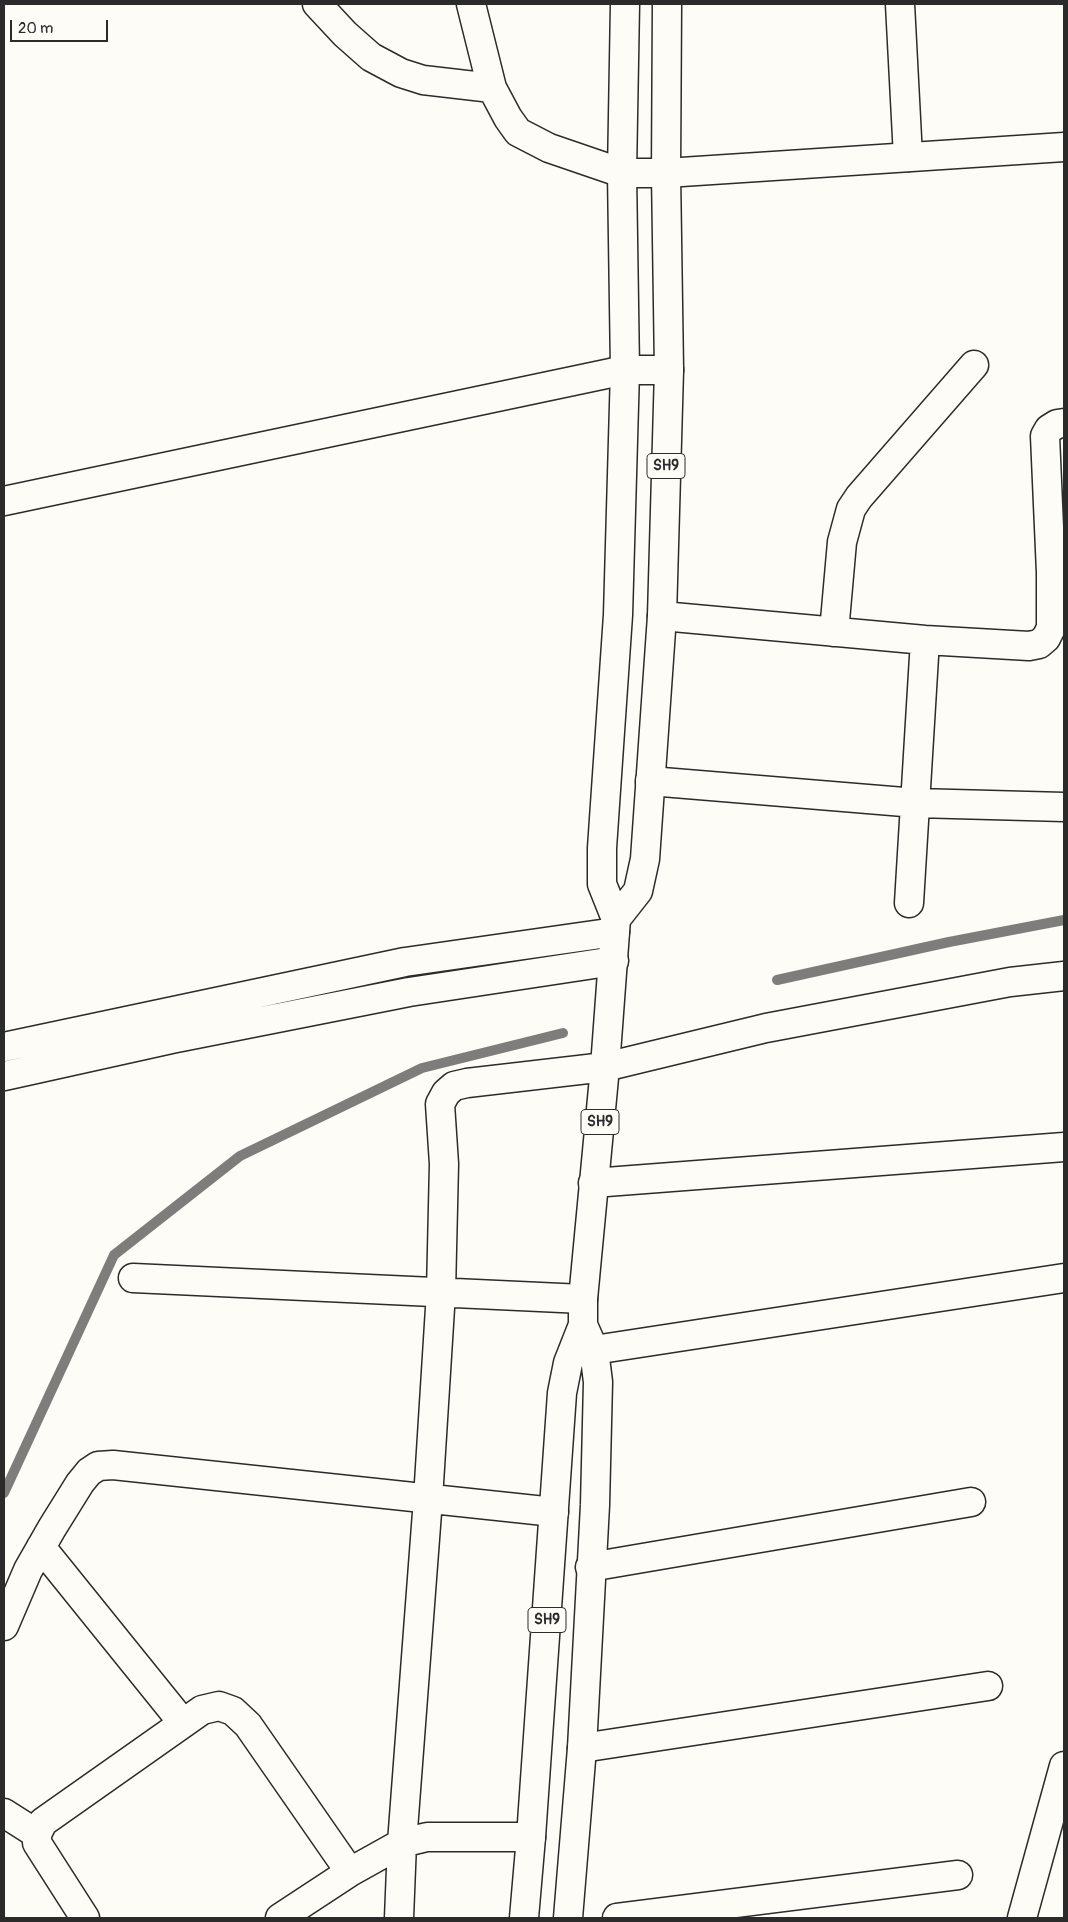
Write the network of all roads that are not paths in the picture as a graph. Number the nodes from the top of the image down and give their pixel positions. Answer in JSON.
{"nodes":[{"id":1,"x":316,"y":4,"type":"edge"},
{"id":2,"x":471,"y":4,"type":"edge"},
{"id":3,"x":625,"y":4,"type":"edge"},
{"id":4,"x":667,"y":4,"type":"edge"},
{"id":5,"x":900,"y":4,"type":"edge"},
{"id":6,"x":492,"y":88,"type":"junction"},
{"id":7,"x":1064,"y":147,"type":"edge"},
{"id":8,"x":908,"y":157,"type":"junction"},
{"id":9,"x":622,"y":173,"type":"junction"},
{"id":10,"x":666,"y":173,"type":"junction"},
{"id":11,"x":974,"y":365,"type":"dead end"},
{"id":12,"x":625,"y":370,"type":"junction"},
{"id":13,"x":670,"y":370,"type":"junction"},
{"id":14,"x":1064,"y":423,"type":"edge"},
{"id":15,"x":4,"y":501,"type":"edge"},
{"id":16,"x":1058,"y":573,"type":"edge"},
{"id":17,"x":662,"y":616,"type":"junction"},
{"id":18,"x":834,"y":632,"type":"junction"},
{"id":19,"x":925,"y":640,"type":"junction"},
{"id":20,"x":1055,"y":645,"type":"edge"},
{"id":21,"x":650,"y":781,"type":"junction"},
{"id":22,"x":1064,"y":801,"type":"edge"},
{"id":23,"x":916,"y":803,"type":"junction"},
{"id":24,"x":909,"y":903,"type":"dead end"},
{"id":25,"x":616,"y":926,"type":"junction"},
{"id":26,"x":614,"y":961,"type":"junction"},
{"id":27,"x":1064,"y":976,"type":"edge"},
{"id":28,"x":4,"y":1047,"type":"edge"},
{"id":29,"x":606,"y":1067,"type":"junction"},
{"id":30,"x":4,"y":1076,"type":"edge"},
{"id":31,"x":1064,"y":1147,"type":"edge"},
{"id":32,"x":593,"y":1183,"type":"junction"},
{"id":33,"x":133,"y":1278,"type":"dead end"},
{"id":34,"x":1064,"y":1278,"type":"edge"},
{"id":35,"x":441,"y":1292,"type":"junction"},
{"id":36,"x":583,"y":1312,"type":"junction"},
{"id":37,"x":594,"y":1350,"type":"junction"},
{"id":38,"x":428,"y":1499,"type":"junction"},
{"id":39,"x":971,"y":1502,"type":"dead end"},
{"id":40,"x":554,"y":1512,"type":"junction"},
{"id":41,"x":41,"y":1547,"type":"junction"},
{"id":42,"x":590,"y":1567,"type":"junction"},
{"id":43,"x":4,"y":1626,"type":"edge"},
{"id":44,"x":988,"y":1686,"type":"dead end"},
{"id":45,"x":183,"y":1723,"type":"junction"},
{"id":46,"x":582,"y":1748,"type":"junction"},
{"id":47,"x":1064,"y":1766,"type":"edge"},
{"id":48,"x":4,"y":1813,"type":"edge"},
{"id":49,"x":37,"y":1834,"type":"junction"},
{"id":50,"x":531,"y":1837,"type":"junction"},
{"id":51,"x":402,"y":1843,"type":"junction"},
{"id":52,"x":350,"y":1872,"type":"junction"},
{"id":53,"x":958,"y":1875,"type":"dead end"},
{"id":54,"x":85,"y":1918,"type":"edge"},
{"id":55,"x":280,"y":1918,"type":"edge"},
{"id":56,"x":399,"y":1918,"type":"edge"},
{"id":57,"x":524,"y":1918,"type":"edge"},
{"id":58,"x":568,"y":1918,"type":"edge"},
{"id":59,"x":617,"y":1918,"type":"edge"},
{"id":60,"x":1022,"y":1918,"type":"edge"}],
"edges":[{"from":1,"to":6,"type":"street"},
{"from":2,"to":6,"type":"street"},
{"from":3,"to":9,"type":"street","number":"SH9"},
{"from":4,"to":10,"type":"street","number":"SH9"},
{"from":5,"to":8,"type":"street"},
{"from":6,"to":9,"type":"street"},
{"from":7,"to":8,"type":"street"},
{"from":8,"to":10,"type":"street"},
{"from":9,"to":10,"type":"street"},
{"from":9,"to":12,"type":"street","number":"SH9"},
{"from":10,"to":13,"type":"street","number":"SH9"},
{"from":11,"to":18,"type":"street"},
{"from":12,"to":13,"type":"street"},
{"from":12,"to":15,"type":"street"},
{"from":12,"to":25,"type":"street","number":"SH9"},
{"from":13,"to":17,"type":"street","number":"SH9"},
{"from":14,"to":16,"type":"street"},
{"from":16,"to":20,"type":"street"},
{"from":17,"to":18,"type":"street"},
{"from":17,"to":21,"type":"street","number":"SH9"},
{"from":18,"to":19,"type":"street"},
{"from":19,"to":20,"type":"street"},
{"from":19,"to":23,"type":"street"},
{"from":21,"to":23,"type":"street"},
{"from":21,"to":25,"type":"street","number":"SH9"},
{"from":22,"to":23,"type":"street"},
{"from":23,"to":24,"type":"street"},
{"from":25,"to":26,"type":"street","number":"SH9"},
{"from":25,"to":28,"type":"street"},
{"from":26,"to":29,"type":"street","number":"SH9"},
{"from":26,"to":30,"type":"street"},
{"from":27,"to":29,"type":"street"},
{"from":29,"to":32,"type":"street","number":"SH9"},
{"from":29,"to":35,"type":"street"},
{"from":31,"to":32,"type":"street"},
{"from":32,"to":36,"type":"street","number":"SH9"},
{"from":33,"to":35,"type":"street"},
{"from":34,"to":37,"type":"street"},
{"from":35,"to":36,"type":"street"},
{"from":35,"to":38,"type":"street"},
{"from":36,"to":37,"type":"street","number":"SH9"},
{"from":36,"to":40,"type":"street","number":"SH9"},
{"from":37,"to":42,"type":"street","number":"SH9"},
{"from":38,"to":40,"type":"street"},
{"from":38,"to":41,"type":"street"},
{"from":38,"to":51,"type":"street"},
{"from":39,"to":42,"type":"street"},
{"from":40,"to":50,"type":"street","number":"SH9"},
{"from":41,"to":43,"type":"street"},
{"from":41,"to":45,"type":"street"},
{"from":42,"to":46,"type":"street","number":"SH9"},
{"from":44,"to":46,"type":"street"},
{"from":45,"to":49,"type":"street"},
{"from":45,"to":52,"type":"street"},
{"from":46,"to":58,"type":"street","number":"SH9"},
{"from":47,"to":60,"type":"street"},
{"from":48,"to":49,"type":"street"},
{"from":49,"to":54,"type":"street"},
{"from":50,"to":51,"type":"street"},
{"from":50,"to":57,"type":"street","number":"SH9"},
{"from":51,"to":52,"type":"street"},
{"from":51,"to":56,"type":"street"},
{"from":52,"to":55,"type":"street"},
{"from":53,"to":59,"type":"street"}]}
